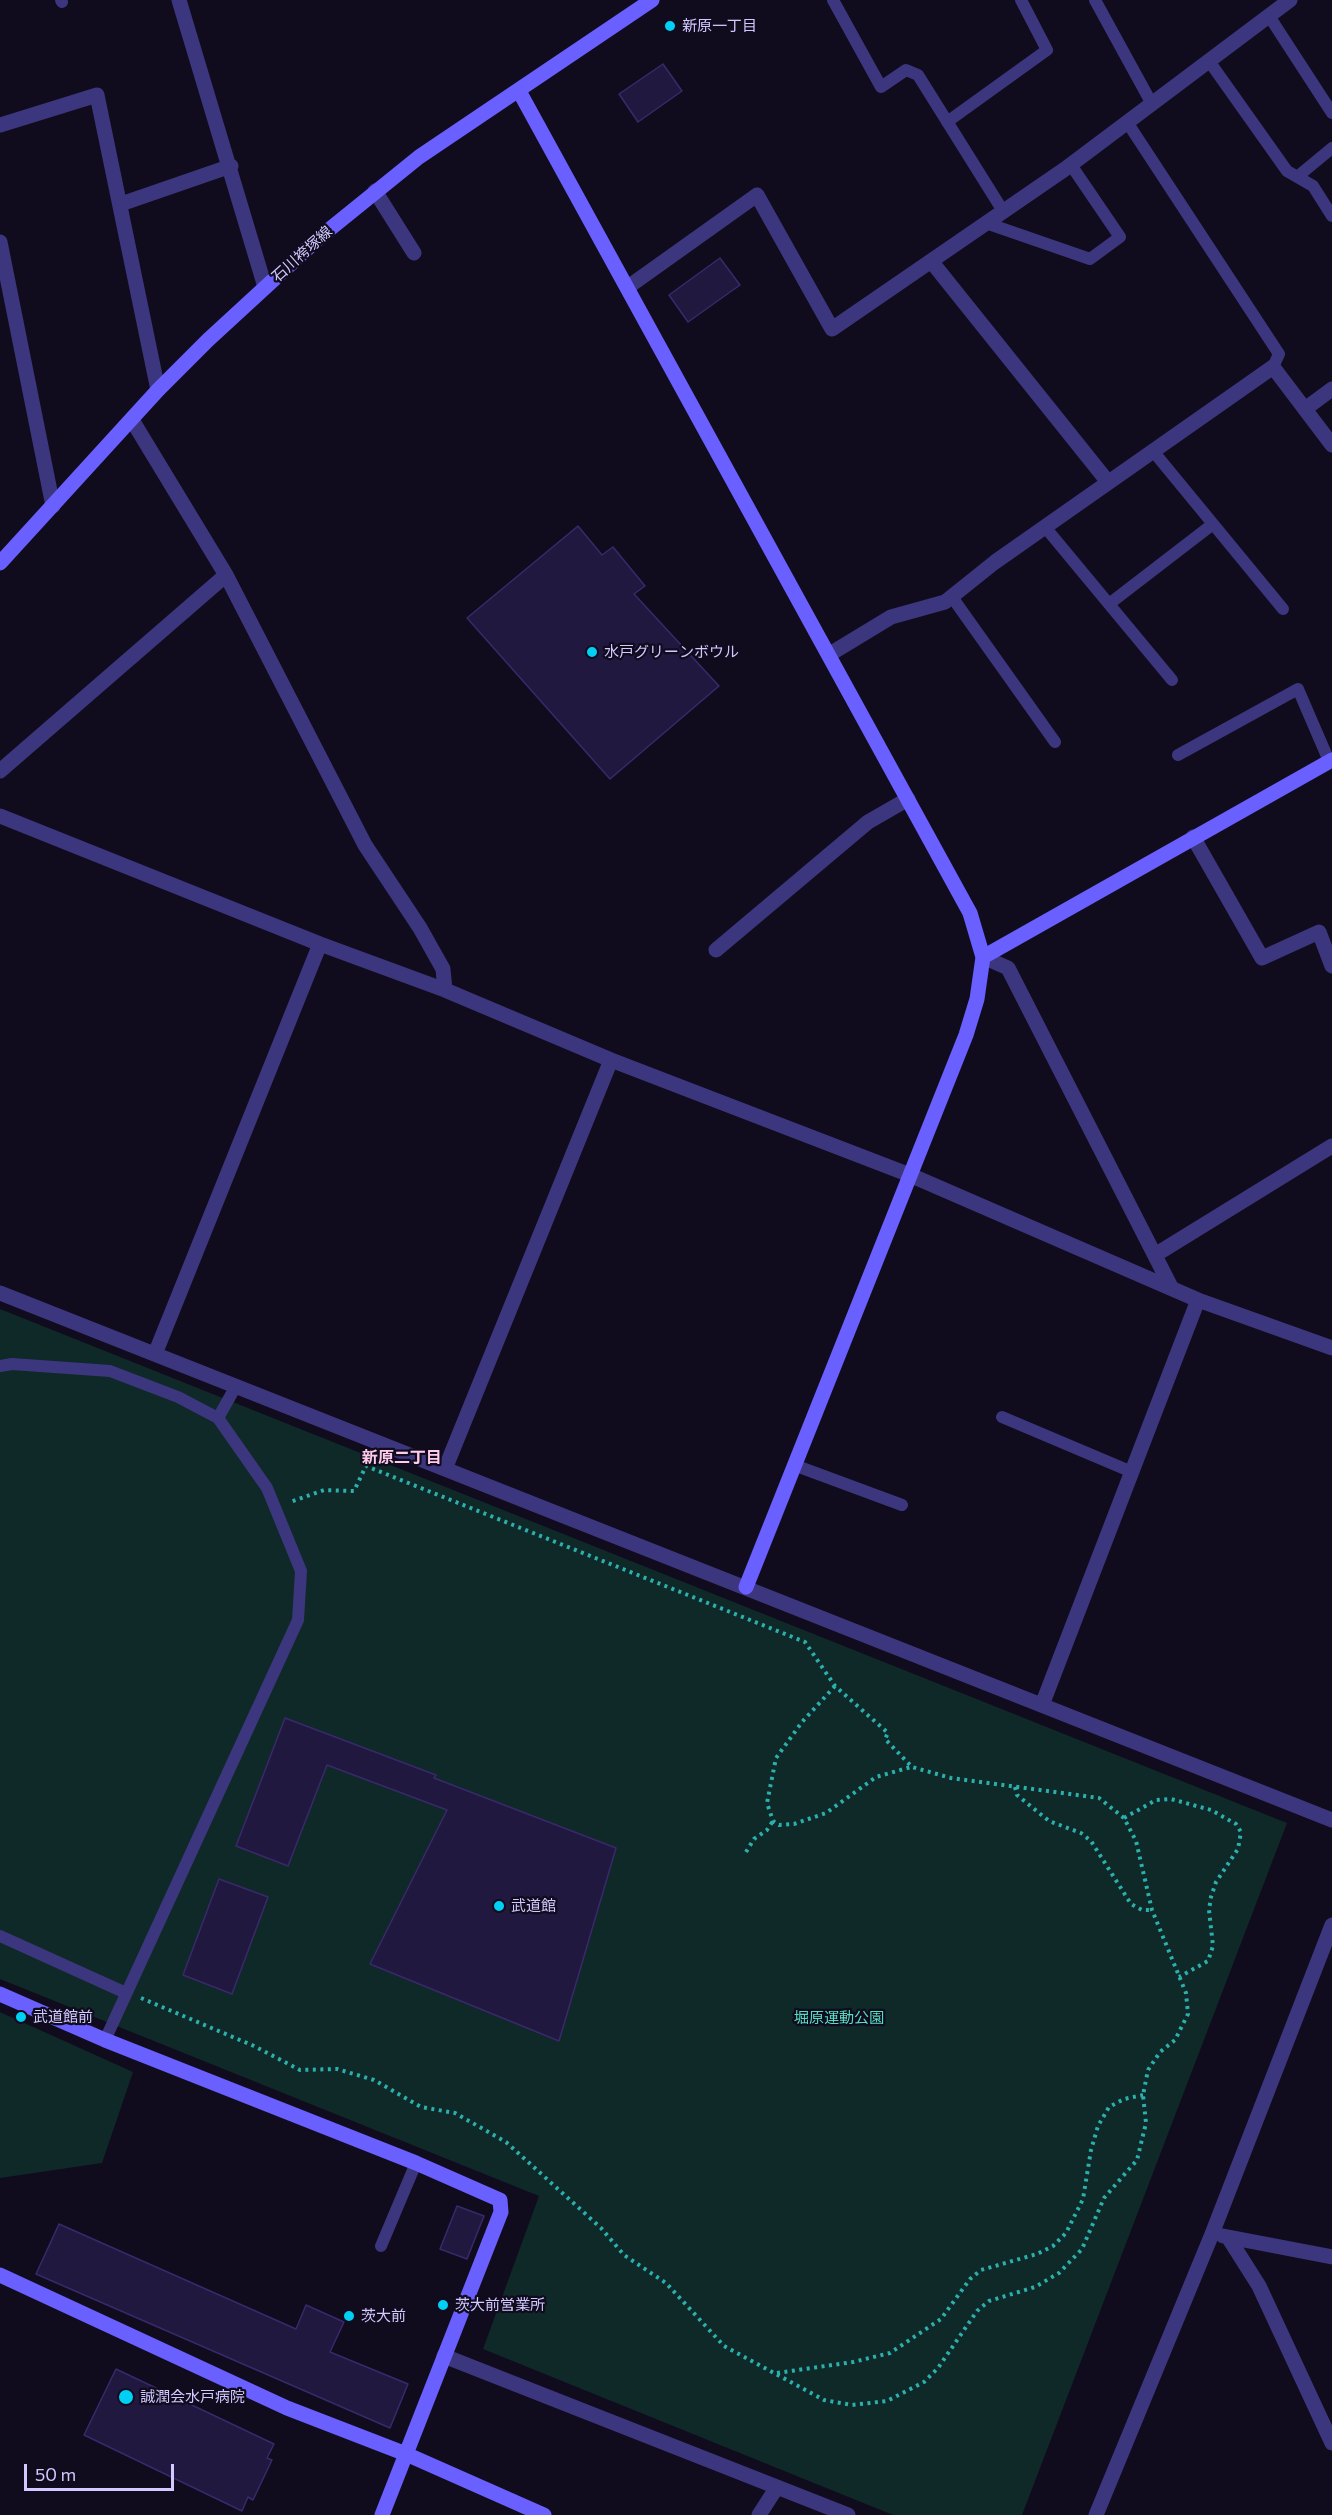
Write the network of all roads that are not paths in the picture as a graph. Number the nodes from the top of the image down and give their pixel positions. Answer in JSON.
{"nodes":[{"id":1,"x":179,"y":0,"type":"edge"},
{"id":2,"x":652,"y":0,"type":"edge"},
{"id":3,"x":833,"y":0,"type":"edge"},
{"id":4,"x":1021,"y":0,"type":"edge"},
{"id":5,"x":1095,"y":0,"type":"edge"},
{"id":6,"x":1290,"y":0,"type":"edge"},
{"id":7,"x":1269,"y":16,"type":"junction"},
{"id":8,"x":1209,"y":61,"type":"junction"},
{"id":9,"x":519,"y":90,"type":"junction"},
{"id":10,"x":1152,"y":104,"type":"junction"},
{"id":11,"x":1332,"y":113,"type":"edge"},
{"id":12,"x":947,"y":122,"type":"junction"},
{"id":13,"x":1127,"y":122,"type":"junction"},
{"id":14,"x":0,"y":125,"type":"edge"},
{"id":15,"x":1332,"y":148,"type":"edge"},
{"id":16,"x":1071,"y":165,"type":"junction"},
{"id":17,"x":231,"y":166,"type":"junction"},
{"id":18,"x":1297,"y":177,"type":"junction"},
{"id":19,"x":375,"y":191,"type":"junction"},
{"id":20,"x":121,"y":204,"type":"junction"},
{"id":21,"x":1003,"y":212,"type":"junction"},
{"id":22,"x":1332,"y":216,"type":"edge"},
{"id":23,"x":986,"y":223,"type":"junction"},
{"id":24,"x":0,"y":242,"type":"edge"},
{"id":25,"x":414,"y":253,"type":"dead end"},
{"id":26,"x":931,"y":261,"type":"junction"},
{"id":27,"x":266,"y":286,"type":"junction"},
{"id":28,"x":628,"y":287,"type":"junction"},
{"id":29,"x":1273,"y":367,"type":"junction"},
{"id":30,"x":1332,"y":389,"type":"edge"},
{"id":31,"x":158,"y":390,"type":"junction"},
{"id":32,"x":1305,"y":409,"type":"junction"},
{"id":33,"x":132,"y":420,"type":"junction"},
{"id":34,"x":1332,"y":445,"type":"edge"},
{"id":35,"x":1153,"y":451,"type":"junction"},
{"id":36,"x":1108,"y":482,"type":"junction"},
{"id":37,"x":53,"y":506,"type":"junction"},
{"id":38,"x":1213,"y":524,"type":"junction"},
{"id":39,"x":1045,"y":527,"type":"junction"},
{"id":40,"x":0,"y":563,"type":"edge"},
{"id":41,"x":226,"y":575,"type":"junction"},
{"id":42,"x":952,"y":597,"type":"junction"},
{"id":43,"x":1109,"y":604,"type":"junction"},
{"id":44,"x":1283,"y":609,"type":"dead end"},
{"id":45,"x":830,"y":654,"type":"junction"},
{"id":46,"x":1172,"y":680,"type":"dead end"},
{"id":47,"x":1055,"y":742,"type":"dead end"},
{"id":48,"x":1178,"y":755,"type":"dead end"},
{"id":49,"x":1330,"y":760,"type":"edge"},
{"id":50,"x":0,"y":771,"type":"edge"},
{"id":51,"x":908,"y":799,"type":"junction"},
{"id":52,"x":0,"y":816,"type":"edge"},
{"id":53,"x":1193,"y":837,"type":"junction"},
{"id":54,"x":1325,"y":929,"type":"edge"},
{"id":55,"x":320,"y":944,"type":"junction"},
{"id":56,"x":716,"y":950,"type":"dead end"},
{"id":57,"x":983,"y":957,"type":"junction"},
{"id":58,"x":1332,"y":966,"type":"edge"},
{"id":59,"x":445,"y":990,"type":"junction"},
{"id":60,"x":611,"y":1060,"type":"junction"},
{"id":61,"x":1332,"y":1146,"type":"edge"},
{"id":62,"x":910,"y":1175,"type":"junction"},
{"id":63,"x":1155,"y":1255,"type":"junction"},
{"id":64,"x":1171,"y":1287,"type":"junction"},
{"id":65,"x":0,"y":1293,"type":"edge"},
{"id":66,"x":1198,"y":1300,"type":"junction"},
{"id":67,"x":1332,"y":1348,"type":"edge"},
{"id":68,"x":155,"y":1354,"type":"junction"},
{"id":69,"x":0,"y":1366,"type":"edge"},
{"id":70,"x":237,"y":1386,"type":"junction"},
{"id":71,"x":1002,"y":1417,"type":"dead end"},
{"id":72,"x":218,"y":1418,"type":"junction"},
{"id":73,"x":794,"y":1465,"type":"junction"},
{"id":74,"x":445,"y":1469,"type":"junction"},
{"id":75,"x":1132,"y":1472,"type":"junction"},
{"id":76,"x":902,"y":1505,"type":"dead end"},
{"id":77,"x":746,"y":1587,"type":"junction"},
{"id":78,"x":1042,"y":1705,"type":"junction"},
{"id":79,"x":1332,"y":1820,"type":"edge"},
{"id":80,"x":1332,"y":1925,"type":"edge"},
{"id":81,"x":0,"y":1935,"type":"edge"},
{"id":82,"x":126,"y":1993,"type":"junction"},
{"id":83,"x":0,"y":1994,"type":"edge"},
{"id":84,"x":105,"y":2040,"type":"junction"},
{"id":85,"x":416,"y":2163,"type":"junction"},
{"id":86,"x":1212,"y":2234,"type":"junction"},
{"id":87,"x":1228,"y":2237,"type":"junction"},
{"id":88,"x":381,"y":2246,"type":"dead end"},
{"id":89,"x":1332,"y":2258,"type":"edge"},
{"id":90,"x":0,"y":2275,"type":"edge"},
{"id":91,"x":444,"y":2356,"type":"junction"},
{"id":92,"x":1332,"y":2443,"type":"edge"},
{"id":93,"x":406,"y":2454,"type":"junction"},
{"id":94,"x":777,"y":2487,"type":"junction"},
{"id":95,"x":382,"y":2515,"type":"edge"},
{"id":96,"x":544,"y":2515,"type":"edge"},
{"id":97,"x":759,"y":2515,"type":"edge"},
{"id":98,"x":849,"y":2515,"type":"edge"},
{"id":99,"x":1096,"y":2515,"type":"edge"}],
"edges":[{"from":1,"to":17,"type":"street"},
{"from":2,"to":9,"type":"street","name":"石川袴塚線"},
{"from":3,"to":12,"type":"lane"},
{"from":4,"to":12,"type":"lane"},
{"from":5,"to":10,"type":"lane"},
{"from":6,"to":7,"type":"street"},
{"from":7,"to":8,"type":"street"},
{"from":7,"to":11,"type":"lane"},
{"from":8,"to":10,"type":"street"},
{"from":8,"to":18,"type":"lane"},
{"from":9,"to":19,"type":"street","name":"石川袴塚線"},
{"from":9,"to":28,"type":"street"},
{"from":10,"to":13,"type":"street"},
{"from":12,"to":21,"type":"lane"},
{"from":13,"to":16,"type":"street"},
{"from":13,"to":29,"type":"lane"},
{"from":14,"to":20,"type":"street"},
{"from":15,"to":18,"type":"lane"},
{"from":16,"to":21,"type":"street"},
{"from":16,"to":23,"type":"lane"},
{"from":17,"to":20,"type":"street"},
{"from":17,"to":27,"type":"street"},
{"from":18,"to":22,"type":"lane"},
{"from":19,"to":25,"type":"street"},
{"from":19,"to":27,"type":"street","name":"石川袴塚線"},
{"from":20,"to":31,"type":"street"},
{"from":21,"to":23,"type":"street"},
{"from":23,"to":26,"type":"street"},
{"from":24,"to":37,"type":"street"},
{"from":26,"to":28,"type":"street"},
{"from":26,"to":36,"type":"street"},
{"from":27,"to":31,"type":"street","name":"石川袴塚線"},
{"from":28,"to":45,"type":"street"},
{"from":29,"to":32,"type":"street"},
{"from":29,"to":35,"type":"street"},
{"from":30,"to":32,"type":"street"},
{"from":31,"to":33,"type":"street","name":"石川袴塚線"},
{"from":32,"to":34,"type":"street"},
{"from":33,"to":37,"type":"street","name":"石川袴塚線"},
{"from":33,"to":41,"type":"street"},
{"from":35,"to":36,"type":"street"},
{"from":35,"to":38,"type":"lane"},
{"from":36,"to":39,"type":"street"},
{"from":37,"to":40,"type":"street","name":"石川袴塚線"},
{"from":38,"to":43,"type":"lane"},
{"from":38,"to":44,"type":"lane"},
{"from":39,"to":42,"type":"street"},
{"from":39,"to":43,"type":"lane"},
{"from":41,"to":50,"type":"street"},
{"from":41,"to":59,"type":"street"},
{"from":42,"to":45,"type":"street"},
{"from":42,"to":47,"type":"lane"},
{"from":43,"to":46,"type":"lane"},
{"from":45,"to":51,"type":"street"},
{"from":48,"to":49,"type":"lane"},
{"from":49,"to":53,"type":"street"},
{"from":51,"to":56,"type":"street"},
{"from":51,"to":57,"type":"street"},
{"from":52,"to":55,"type":"street"},
{"from":53,"to":54,"type":"street"},
{"from":53,"to":57,"type":"street"},
{"from":54,"to":58,"type":"street"},
{"from":55,"to":59,"type":"street"},
{"from":55,"to":68,"type":"street"},
{"from":57,"to":62,"type":"street"},
{"from":57,"to":63,"type":"street"},
{"from":59,"to":60,"type":"street"},
{"from":60,"to":62,"type":"street"},
{"from":60,"to":74,"type":"street"},
{"from":61,"to":63,"type":"street"},
{"from":62,"to":64,"type":"street"},
{"from":62,"to":73,"type":"street"},
{"from":63,"to":64,"type":"street"},
{"from":64,"to":66,"type":"street"},
{"from":65,"to":68,"type":"street"},
{"from":66,"to":67,"type":"street"},
{"from":66,"to":75,"type":"street"},
{"from":68,"to":70,"type":"street"},
{"from":69,"to":72,"type":"lane"},
{"from":70,"to":72,"type":"lane"},
{"from":70,"to":74,"type":"street"},
{"from":71,"to":75,"type":"lane"},
{"from":72,"to":82,"type":"lane"},
{"from":73,"to":76,"type":"lane"},
{"from":73,"to":77,"type":"street"},
{"from":74,"to":77,"type":"street"},
{"from":75,"to":78,"type":"street"},
{"from":77,"to":78,"type":"street"},
{"from":78,"to":79,"type":"street"},
{"from":80,"to":86,"type":"street"},
{"from":81,"to":82,"type":"lane"},
{"from":82,"to":84,"type":"lane"},
{"from":83,"to":84,"type":"street"},
{"from":84,"to":85,"type":"street"},
{"from":85,"to":88,"type":"lane"},
{"from":85,"to":91,"type":"street"},
{"from":86,"to":87,"type":"street"},
{"from":86,"to":99,"type":"street"},
{"from":87,"to":89,"type":"street"},
{"from":87,"to":92,"type":"street"},
{"from":90,"to":93,"type":"street"},
{"from":91,"to":93,"type":"street"},
{"from":91,"to":94,"type":"street"},
{"from":93,"to":95,"type":"street"},
{"from":93,"to":96,"type":"street"},
{"from":94,"to":97,"type":"street"},
{"from":94,"to":98,"type":"street"}]}
